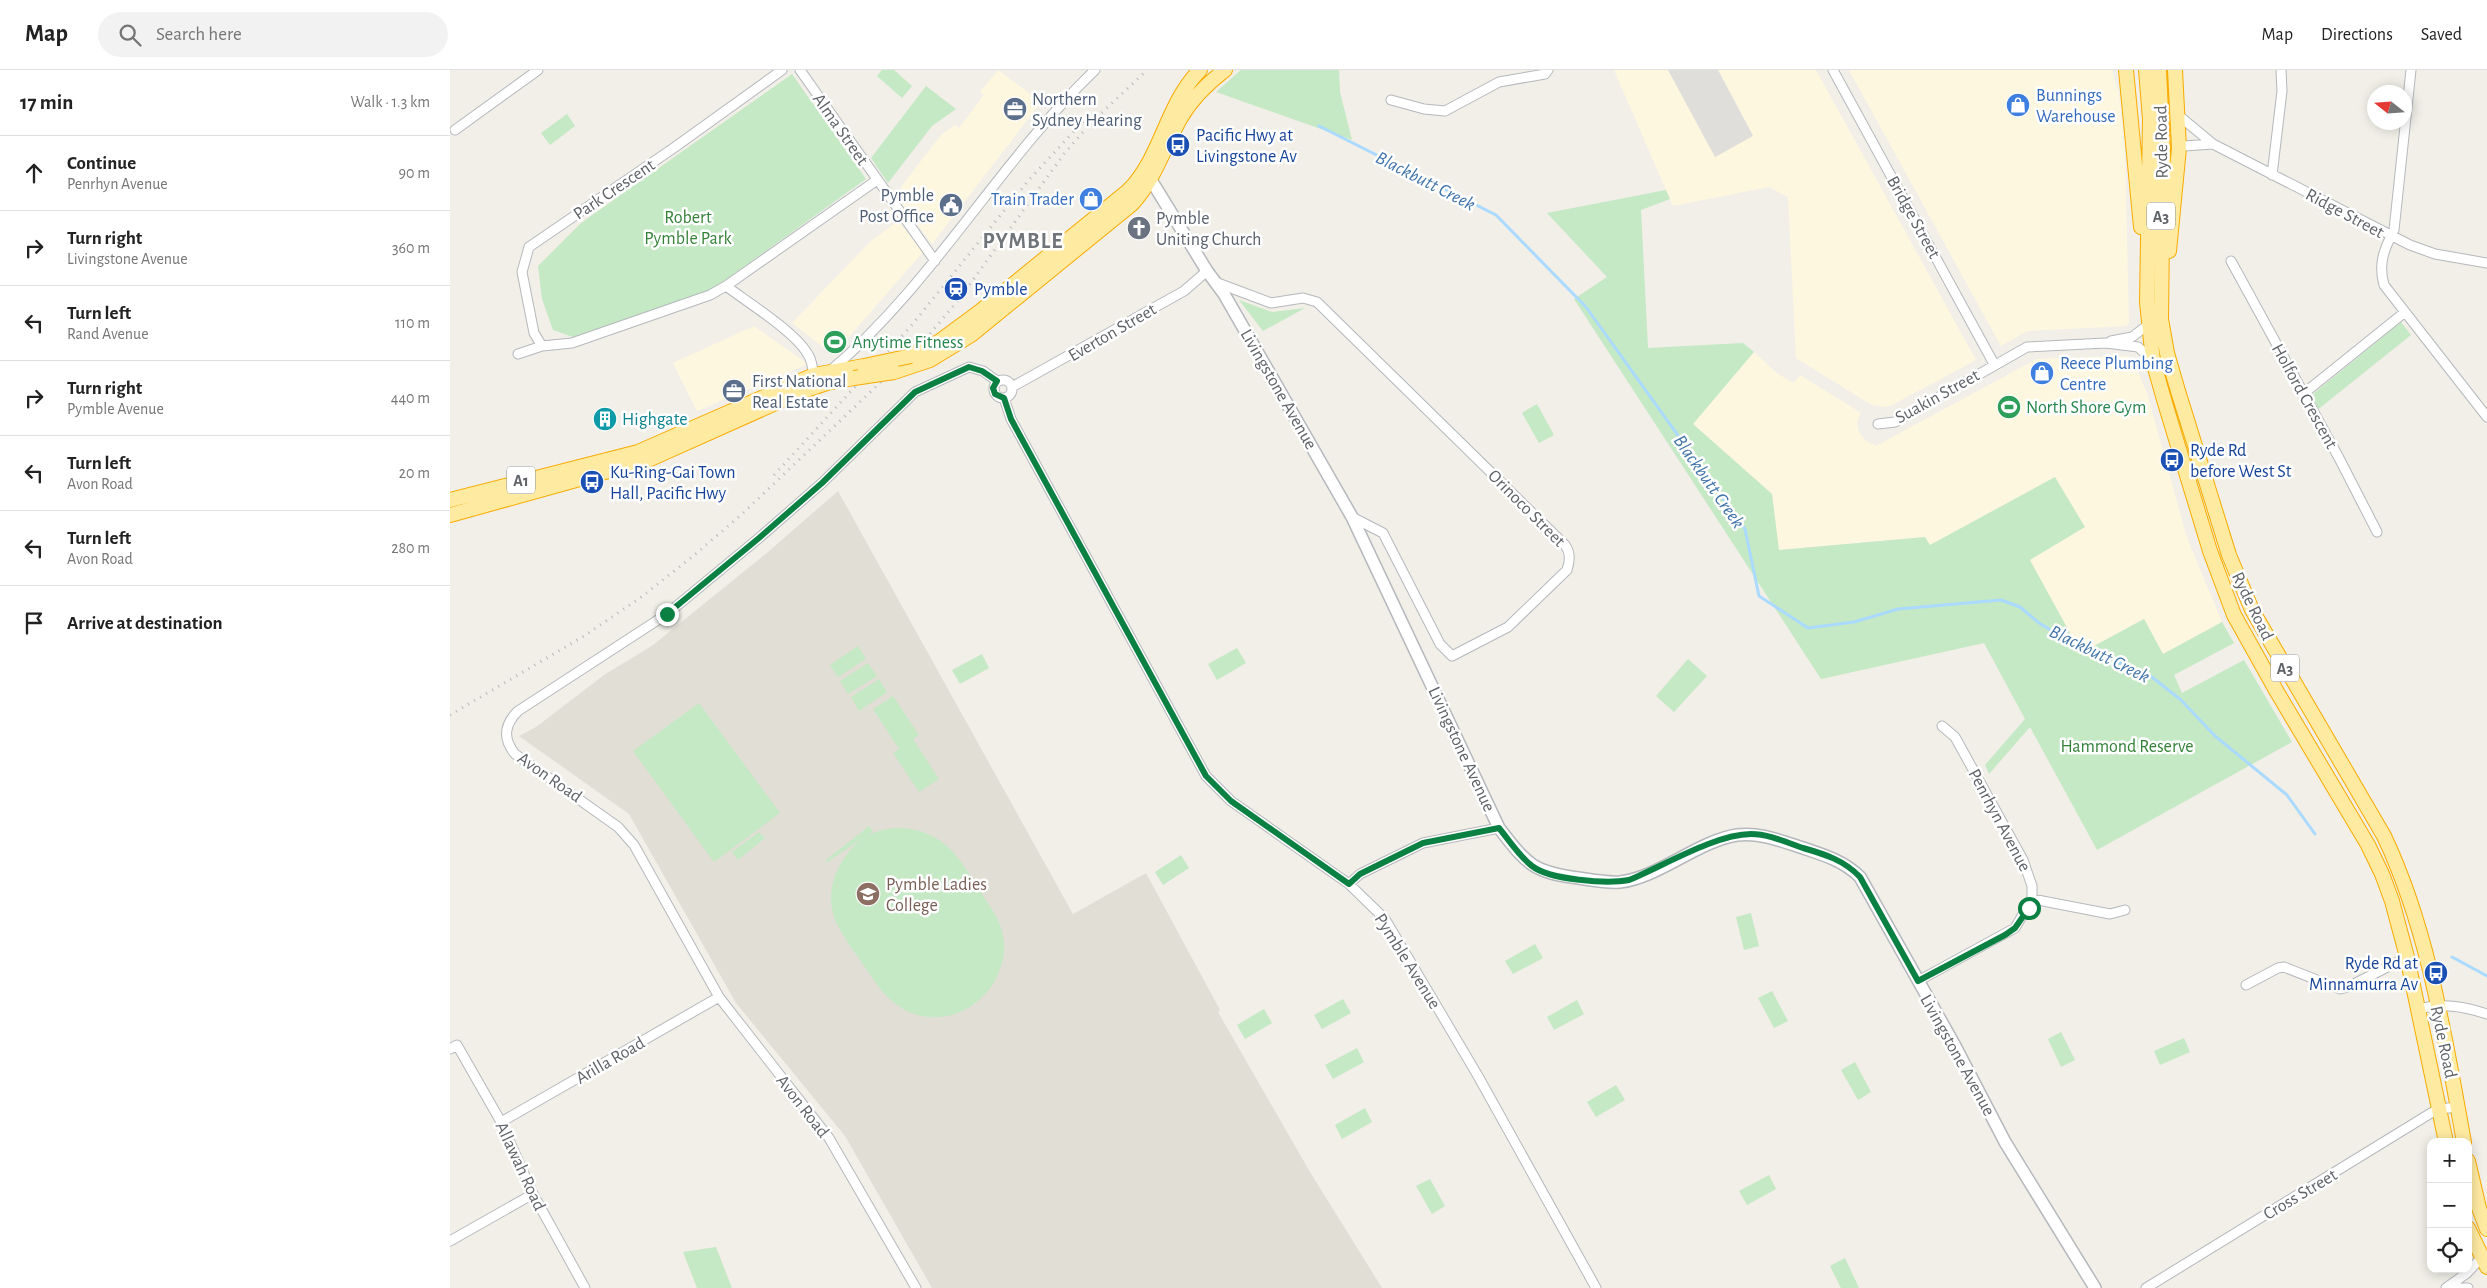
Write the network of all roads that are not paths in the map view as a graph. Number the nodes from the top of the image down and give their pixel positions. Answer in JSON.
{"nodes":[{"id":1,"x":538,"y":70,"type":"edge"},
{"id":2,"x":782,"y":70,"type":"edge"},
{"id":3,"x":800,"y":70,"type":"edge"},
{"id":4,"x":1095,"y":70,"type":"edge"},
{"id":5,"x":1200,"y":70,"type":"edge"},
{"id":6,"x":1225,"y":70,"type":"edge"},
{"id":7,"x":1548,"y":70,"type":"edge"},
{"id":8,"x":1834,"y":70,"type":"edge"},
{"id":9,"x":2126,"y":70,"type":"edge"},
{"id":10,"x":2146,"y":70,"type":"edge"},
{"id":11,"x":2158,"y":70,"type":"edge"},
{"id":12,"x":2175,"y":70,"type":"edge"},
{"id":13,"x":2281,"y":70,"type":"edge"},
{"id":14,"x":2411,"y":70,"type":"edge"},
{"id":15,"x":1391,"y":100,"type":"dead end"},
{"id":16,"x":2178,"y":115,"type":"junction"},
{"id":17,"x":455,"y":130,"type":"dead end"},
{"id":18,"x":2213,"y":144,"type":"junction"},
{"id":19,"x":2179,"y":148,"type":"junction"},
{"id":20,"x":2272,"y":175,"type":"junction"},
{"id":21,"x":1146,"y":177,"type":"junction"},
{"id":22,"x":877,"y":180,"type":"junction"},
{"id":23,"x":2391,"y":236,"type":"junction"},
{"id":24,"x":935,"y":261,"type":"junction"},
{"id":25,"x":2231,"y":261,"type":"dead end"},
{"id":26,"x":2487,"y":263,"type":"edge"},
{"id":27,"x":1207,"y":271,"type":"junction"},
{"id":28,"x":1215,"y":282,"type":"junction"},
{"id":29,"x":726,"y":286,"type":"junction"},
{"id":30,"x":2147,"y":302,"type":"junction"},
{"id":31,"x":2405,"y":312,"type":"junction"},
{"id":32,"x":2155,"y":321,"type":"junction"},
{"id":33,"x":2106,"y":343,"type":"junction"},
{"id":34,"x":542,"y":346,"type":"junction"},
{"id":35,"x":860,"y":346,"type":"junction"},
{"id":36,"x":518,"y":354,"type":"dead end"},
{"id":37,"x":2154,"y":360,"type":"junction"},
{"id":38,"x":1994,"y":364,"type":"junction"},
{"id":39,"x":864,"y":366,"type":"junction"},
{"id":40,"x":830,"y":371,"type":"junction"},
{"id":41,"x":814,"y":375,"type":"junction"},
{"id":42,"x":997,"y":381,"type":"junction"},
{"id":43,"x":1012,"y":387,"type":"junction"},
{"id":44,"x":2303,"y":394,"type":"junction"},
{"id":45,"x":1004,"y":398,"type":"junction"},
{"id":46,"x":2487,"y":417,"type":"edge"},
{"id":47,"x":1878,"y":424,"type":"dead end"},
{"id":48,"x":450,"y":500,"type":"edge"},
{"id":49,"x":450,"y":515,"type":"edge"},
{"id":50,"x":1352,"y":517,"type":"junction"},
{"id":51,"x":2377,"y":532,"type":"dead end"},
{"id":52,"x":1942,"y":726,"type":"dead end"},
{"id":53,"x":1499,"y":828,"type":"junction"},
{"id":54,"x":1349,"y":884,"type":"junction"},
{"id":55,"x":2032,"y":899,"type":"junction"},
{"id":56,"x":2125,"y":910,"type":"dead end"},
{"id":57,"x":2407,"y":958,"type":"junction"},
{"id":58,"x":1918,"y":981,"type":"junction"},
{"id":59,"x":2246,"y":985,"type":"dead end"},
{"id":60,"x":719,"y":997,"type":"junction"},
{"id":61,"x":2436,"y":1005,"type":"junction"},
{"id":62,"x":2418,"y":1009,"type":"junction"},
{"id":63,"x":2487,"y":1014,"type":"edge"},
{"id":64,"x":454,"y":1047,"type":"edge"},
{"id":65,"x":2458,"y":1107,"type":"junction"},
{"id":66,"x":2439,"y":1109,"type":"junction"},
{"id":67,"x":501,"y":1122,"type":"junction"},
{"id":68,"x":2445,"y":1138,"type":"edge"},
{"id":69,"x":2463,"y":1138,"type":"edge"},
{"id":70,"x":2472,"y":1175,"type":"edge"},
{"id":71,"x":533,"y":1194,"type":"junction"},
{"id":72,"x":2487,"y":1229,"type":"edge"},
{"id":73,"x":2472,"y":1236,"type":"edge"},
{"id":74,"x":450,"y":1240,"type":"edge"},
{"id":75,"x":2484,"y":1262,"type":"edge"},
{"id":76,"x":585,"y":1288,"type":"edge"},
{"id":77,"x":916,"y":1288,"type":"edge"},
{"id":78,"x":1596,"y":1288,"type":"edge"},
{"id":79,"x":2095,"y":1288,"type":"edge"},
{"id":80,"x":2146,"y":1288,"type":"edge"},
{"id":81,"x":2446,"y":1288,"type":"edge"},
{"id":82,"x":2453,"y":1288,"type":"edge"},
{"id":83,"x":2468,"y":1288,"type":"edge"}],
"edges":[{"from":1,"to":17,"type":"street"},
{"from":2,"to":34,"type":"street","name":"Park Crescent"},
{"from":3,"to":22,"type":"street","name":"Alma Street"},
{"from":4,"to":24,"type":"street"},
{"from":5,"to":21,"type":"highway","number":"A1"},
{"from":6,"to":21,"type":"highway","number":"A1"},
{"from":7,"to":15,"type":"street"},
{"from":8,"to":38,"type":"street","name":"Bridge Street"},
{"from":9,"to":30,"type":"highway"},
{"from":10,"to":30,"type":"highway","name":"Ryde Road","number":"A3"},
{"from":11,"to":32,"type":"highway","name":"Ryde Road","number":"A3"},
{"from":12,"to":16,"type":"highway"},
{"from":13,"to":20,"type":"street"},
{"from":14,"to":23,"type":"street"},
{"from":16,"to":18,"type":"street","name":"Ridge Street"},
{"from":16,"to":19,"type":"highway"},
{"from":18,"to":19,"type":"street"},
{"from":18,"to":20,"type":"street","name":"Ridge Street"},
{"from":19,"to":32,"type":"highway"},
{"from":20,"to":23,"type":"street","name":"Ridge Street"},
{"from":21,"to":27,"type":"street","name":"Livingstone Avenue"},
{"from":21,"to":39,"type":"highway","number":"A1","bridge":true},
{"from":21,"to":49,"type":"highway","number":"A1","bridge":true},
{"from":22,"to":24,"type":"street","name":"Alma Street"},
{"from":22,"to":29,"type":"street"},
{"from":23,"to":26,"type":"street"},
{"from":23,"to":31,"type":"street","name":"Ridge Street"},
{"from":24,"to":35,"type":"street"},
{"from":25,"to":44,"type":"street","name":"Holford Crescent"},
{"from":27,"to":28,"type":"street","name":"Livingstone Avenue"},
{"from":27,"to":43,"type":"street","name":"Everton Street"},
{"from":28,"to":50,"type":"street","name":"Livingstone Avenue"},
{"from":28,"to":50,"type":"street","name":"Orinoco Street"},
{"from":29,"to":34,"type":"street"},
{"from":29,"to":41,"type":"street"},
{"from":30,"to":32,"type":"highway","name":"Ryde Road","number":"A3"},
{"from":31,"to":44,"type":"street"},
{"from":31,"to":46,"type":"street","name":"Ridge Street"},
{"from":32,"to":33,"type":"street"},
{"from":32,"to":37,"type":"highway","name":"Ryde Road","number":"A3"},
{"from":32,"to":61,"type":"highway","name":"Ryde Road","number":"A3"},
{"from":33,"to":37,"type":"street"},
{"from":33,"to":38,"type":"street","name":"Suakin Street"},
{"from":34,"to":36,"type":"street"},
{"from":35,"to":39,"type":"street"},
{"from":35,"to":40,"type":"street"},
{"from":37,"to":57,"type":"highway","name":"Ryde Road","number":"A3"},
{"from":38,"to":47,"type":"street","name":"Suakin Street"},
{"from":39,"to":40,"type":"highway","number":"A1"},
{"from":40,"to":41,"type":"highway","number":"A1"},
{"from":41,"to":48,"type":"highway","number":"A1"},
{"from":42,"to":43,"type":"street"},
{"from":42,"to":45,"type":"street","name":"Pymble Avenue"},
{"from":42,"to":60,"type":"street","name":"Avon Road"},
{"from":43,"to":45,"type":"street"},
{"from":44,"to":51,"type":"street","name":"Holford Crescent"},
{"from":45,"to":54,"type":"street","name":"Pymble Avenue"},
{"from":50,"to":53,"type":"street","name":"Livingstone Avenue"},
{"from":52,"to":55,"type":"street","name":"Penrhyn Avenue"},
{"from":53,"to":54,"type":"street"},
{"from":53,"to":58,"type":"street","name":"Livingstone Avenue"},
{"from":54,"to":78,"type":"street","name":"Pymble Avenue"},
{"from":55,"to":56,"type":"street"},
{"from":55,"to":58,"type":"street"},
{"from":57,"to":59,"type":"street"},
{"from":57,"to":62,"type":"highway","name":"Ryde Road","number":"A3"},
{"from":58,"to":79,"type":"street","name":"Livingstone Avenue"},
{"from":60,"to":67,"type":"street","name":"Arilla Road"},
{"from":60,"to":77,"type":"street","name":"Avon Road"},
{"from":61,"to":62,"type":"street"},
{"from":61,"to":63,"type":"street"},
{"from":61,"to":65,"type":"highway","name":"Ryde Road","number":"A3"},
{"from":62,"to":66,"type":"highway","name":"Ryde Road","number":"A3"},
{"from":64,"to":67,"type":"street","name":"Allawah Road"},
{"from":65,"to":66,"type":"street","name":"Cross Street"},
{"from":65,"to":69,"type":"highway","name":"Ryde Road","number":"A3"},
{"from":66,"to":68,"type":"highway","name":"Ryde Road","number":"A3"},
{"from":66,"to":80,"type":"street","name":"Cross Street"},
{"from":67,"to":71,"type":"street","name":"Allawah Road"},
{"from":70,"to":72,"type":"highway"},
{"from":71,"to":74,"type":"street"},
{"from":71,"to":76,"type":"street","name":"Allawah Road"},
{"from":73,"to":75,"type":"highway"},
{"from":75,"to":81,"type":"street"},
{"from":82,"to":83,"type":"street"}]}
